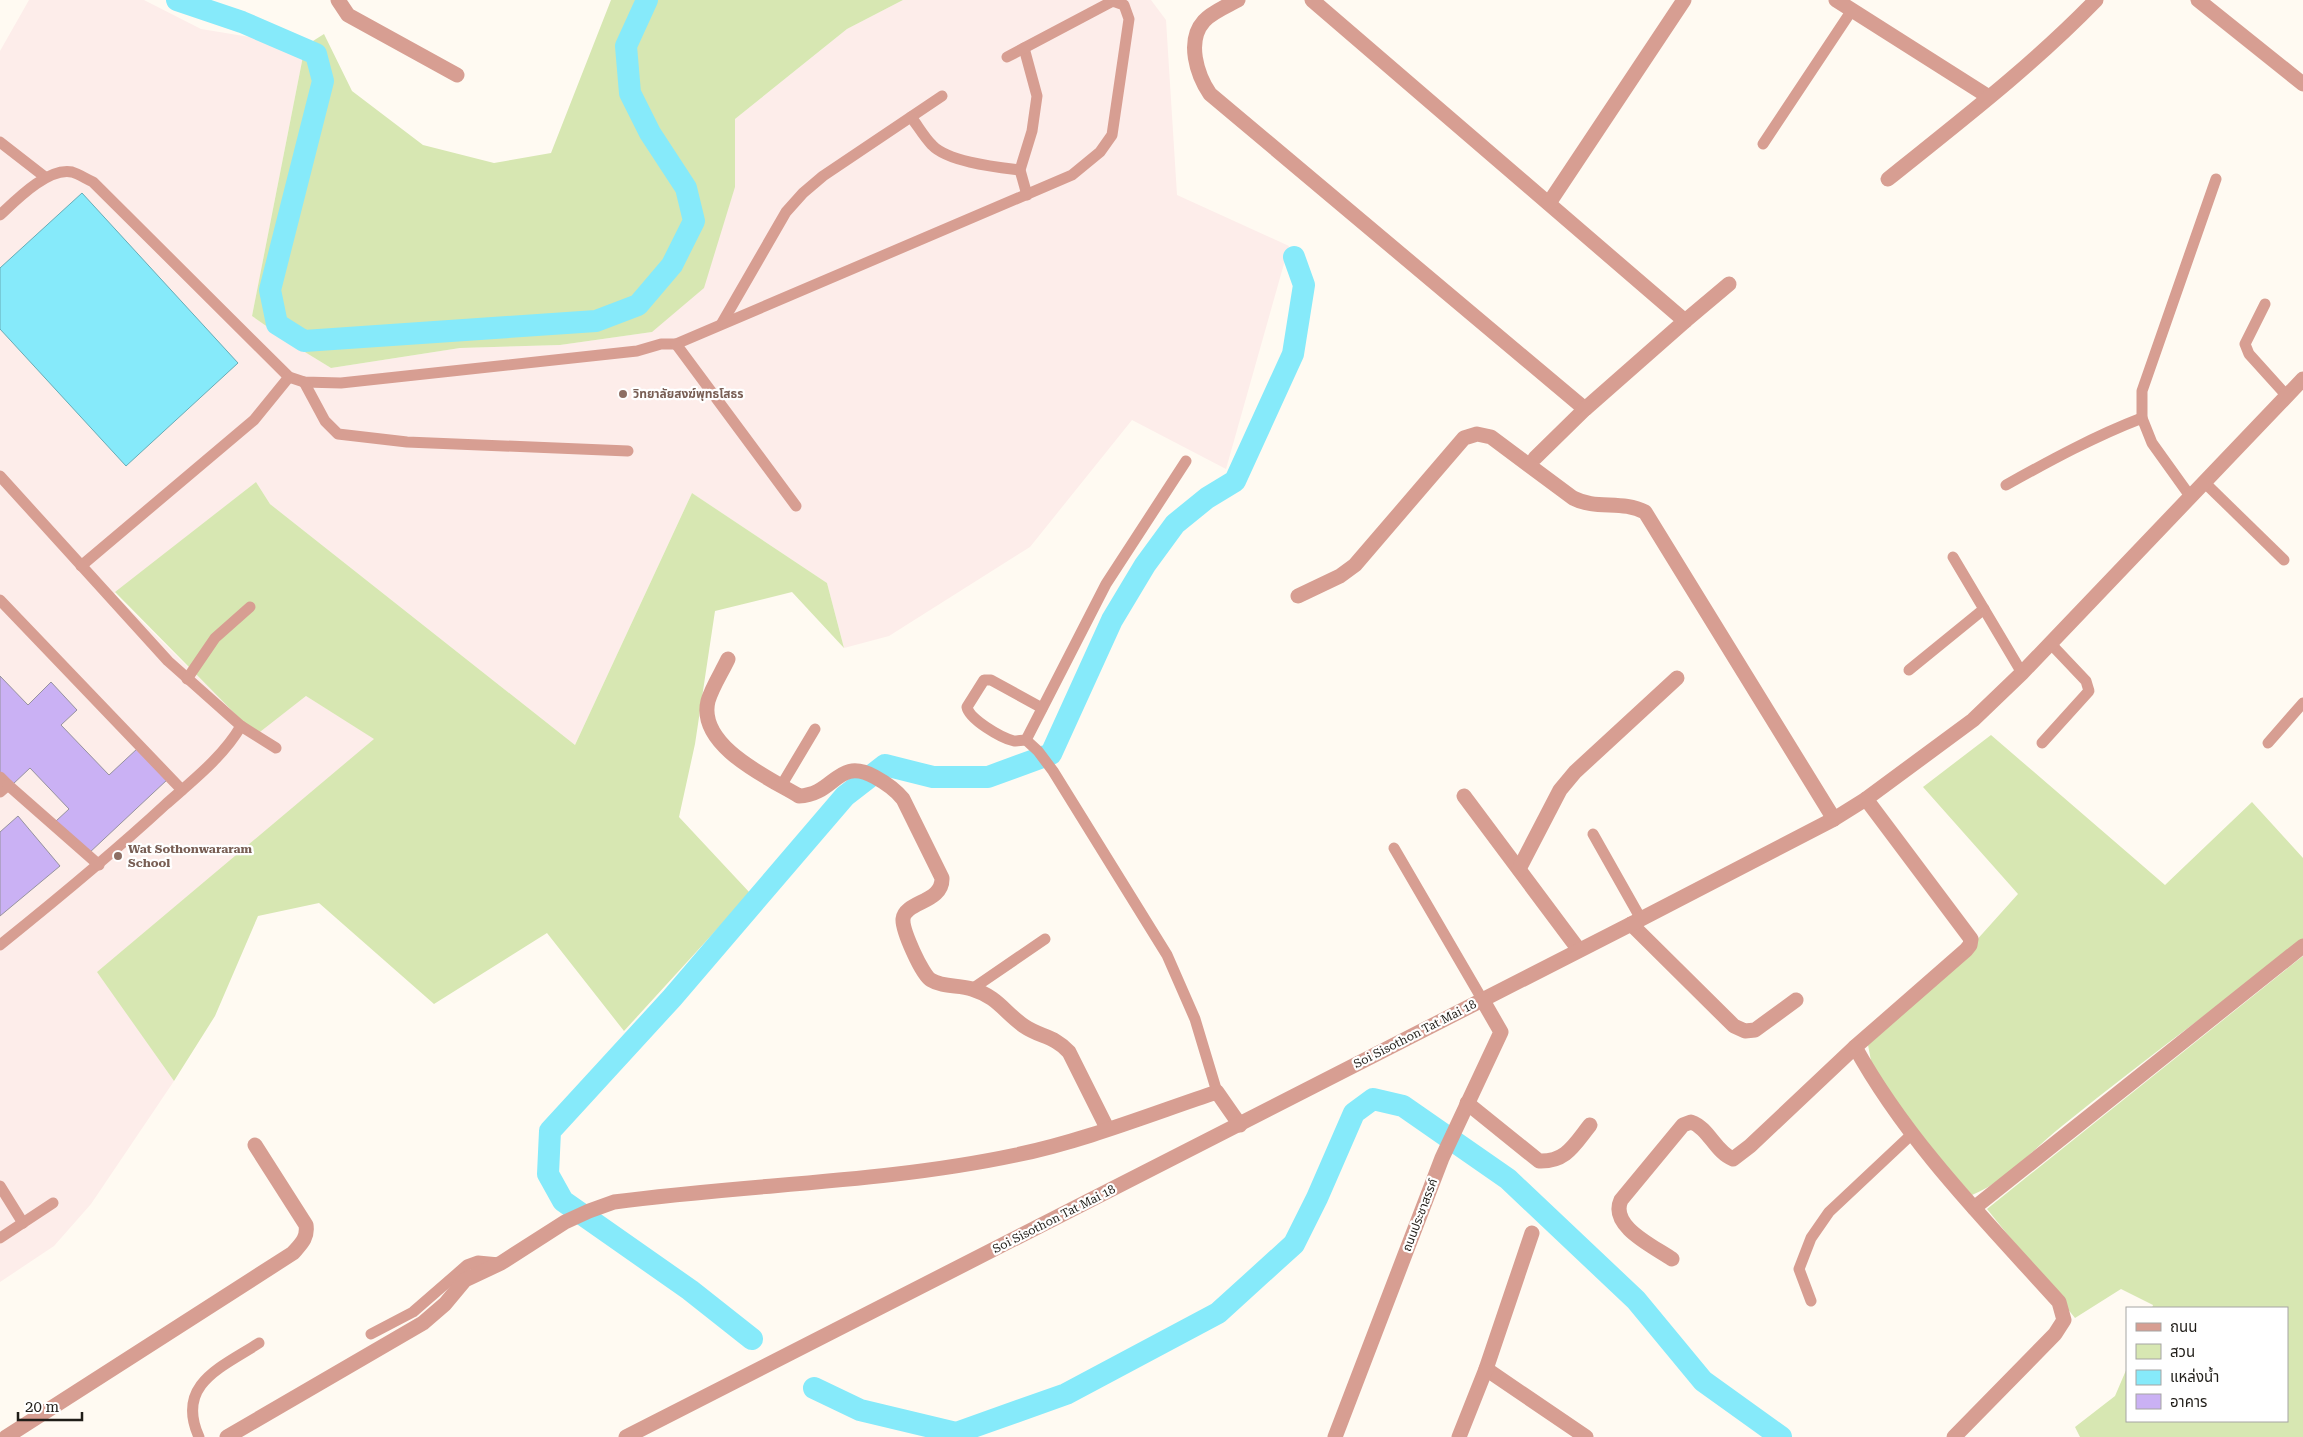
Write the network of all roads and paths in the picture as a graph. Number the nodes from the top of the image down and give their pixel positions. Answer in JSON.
{"nodes":[{"id":1,"x":338,"y":0,"type":"edge"},
{"id":2,"x":1238,"y":0,"type":"edge"},
{"id":3,"x":1312,"y":0,"type":"edge"},
{"id":4,"x":1684,"y":0,"type":"edge"},
{"id":5,"x":1836,"y":0,"type":"edge"},
{"id":6,"x":2096,"y":0,"type":"edge"},
{"id":7,"x":2198,"y":0,"type":"edge"},
{"id":8,"x":1852,"y":10,"type":"junction"},
{"id":9,"x":1024,"y":48,"type":"junction"},
{"id":10,"x":1007,"y":57,"type":"dead end"},
{"id":11,"x":457,"y":75,"type":"dead end"},
{"id":12,"x":2303,"y":84,"type":"edge"},
{"id":13,"x":942,"y":96,"type":"dead end"},
{"id":14,"x":1989,"y":97,"type":"junction"},
{"id":15,"x":911,"y":117,"type":"junction"},
{"id":16,"x":0,"y":142,"type":"edge"},
{"id":17,"x":1763,"y":144,"type":"dead end"},
{"id":18,"x":1020,"y":170,"type":"junction"},
{"id":19,"x":44,"y":177,"type":"junction"},
{"id":20,"x":1888,"y":179,"type":"dead end"},
{"id":21,"x":2216,"y":179,"type":"dead end"},
{"id":22,"x":1026,"y":195,"type":"junction"},
{"id":23,"x":1549,"y":203,"type":"junction"},
{"id":24,"x":0,"y":215,"type":"edge"},
{"id":25,"x":1729,"y":284,"type":"dead end"},
{"id":26,"x":2265,"y":304,"type":"dead end"},
{"id":27,"x":1685,"y":321,"type":"junction"},
{"id":28,"x":722,"y":323,"type":"junction"},
{"id":29,"x":676,"y":344,"type":"junction"},
{"id":30,"x":289,"y":377,"type":"junction"},
{"id":31,"x":2303,"y":379,"type":"edge"},
{"id":32,"x":304,"y":382,"type":"junction"},
{"id":33,"x":2287,"y":396,"type":"junction"},
{"id":34,"x":1585,"y":409,"type":"junction"},
{"id":35,"x":2142,"y":418,"type":"junction"},
{"id":36,"x":628,"y":451,"type":"dead end"},
{"id":37,"x":1535,"y":458,"type":"dead end"},
{"id":38,"x":1186,"y":461,"type":"dead end"},
{"id":39,"x":0,"y":476,"type":"edge"},
{"id":40,"x":2204,"y":482,"type":"junction"},
{"id":41,"x":2006,"y":484,"type":"dead end"},
{"id":42,"x":2190,"y":496,"type":"junction"},
{"id":43,"x":796,"y":506,"type":"dead end"},
{"id":44,"x":1952,"y":557,"type":"dead end"},
{"id":45,"x":2284,"y":560,"type":"dead end"},
{"id":46,"x":81,"y":566,"type":"junction"},
{"id":47,"x":1298,"y":596,"type":"dead end"},
{"id":48,"x":0,"y":600,"type":"edge"},
{"id":49,"x":250,"y":606,"type":"dead end"},
{"id":50,"x":1984,"y":609,"type":"junction"},
{"id":51,"x":2050,"y":644,"type":"junction"},
{"id":52,"x":728,"y":658,"type":"dead end"},
{"id":53,"x":1909,"y":670,"type":"dead end"},
{"id":54,"x":2022,"y":673,"type":"junction"},
{"id":55,"x":187,"y":678,"type":"junction"},
{"id":56,"x":1677,"y":678,"type":"dead end"},
{"id":57,"x":2303,"y":703,"type":"edge"},
{"id":58,"x":1042,"y":708,"type":"junction"},
{"id":59,"x":241,"y":726,"type":"junction"},
{"id":60,"x":815,"y":729,"type":"dead end"},
{"id":61,"x":1026,"y":740,"type":"junction"},
{"id":62,"x":2042,"y":743,"type":"dead end"},
{"id":63,"x":2268,"y":744,"type":"dead end"},
{"id":64,"x":276,"y":748,"type":"dead end"},
{"id":65,"x":3,"y":784,"type":"edge"},
{"id":66,"x":781,"y":786,"type":"junction"},
{"id":67,"x":182,"y":790,"type":"junction"},
{"id":68,"x":1464,"y":796,"type":"dead end"},
{"id":69,"x":1866,"y":799,"type":"junction"},
{"id":70,"x":1834,"y":819,"type":"junction"},
{"id":71,"x":1594,"y":834,"type":"dead end"},
{"id":72,"x":1394,"y":848,"type":"dead end"},
{"id":73,"x":99,"y":865,"type":"junction"},
{"id":74,"x":1519,"y":869,"type":"junction"},
{"id":75,"x":1636,"y":921,"type":"junction"},
{"id":76,"x":1045,"y":939,"type":"dead end"},
{"id":77,"x":0,"y":945,"type":"edge"},
{"id":78,"x":2303,"y":946,"type":"edge"},
{"id":79,"x":1579,"y":950,"type":"junction"},
{"id":80,"x":972,"y":989,"type":"junction"},
{"id":81,"x":1482,"y":999,"type":"junction"},
{"id":82,"x":1796,"y":1000,"type":"dead end"},
{"id":83,"x":1856,"y":1047,"type":"junction"},
{"id":84,"x":1217,"y":1092,"type":"junction"},
{"id":85,"x":1464,"y":1109,"type":"junction"},
{"id":86,"x":1240,"y":1125,"type":"junction"},
{"id":87,"x":1590,"y":1125,"type":"dead end"},
{"id":88,"x":1107,"y":1128,"type":"junction"},
{"id":89,"x":1911,"y":1135,"type":"junction"},
{"id":90,"x":255,"y":1145,"type":"dead end"},
{"id":91,"x":0,"y":1186,"type":"edge"},
{"id":92,"x":53,"y":1203,"type":"dead end"},
{"id":93,"x":1974,"y":1208,"type":"junction"},
{"id":94,"x":23,"y":1223,"type":"junction"},
{"id":95,"x":1532,"y":1233,"type":"dead end"},
{"id":96,"x":0,"y":1238,"type":"edge"},
{"id":97,"x":1672,"y":1259,"type":"dead end"},
{"id":98,"x":501,"y":1263,"type":"junction"},
{"id":99,"x":1811,"y":1301,"type":"dead end"},
{"id":100,"x":371,"y":1334,"type":"dead end"},
{"id":101,"x":259,"y":1343,"type":"dead end"},
{"id":102,"x":1486,"y":1369,"type":"junction"},
{"id":103,"x":6,"y":1437,"type":"edge"},
{"id":104,"x":198,"y":1437,"type":"edge"},
{"id":105,"x":227,"y":1437,"type":"edge"},
{"id":106,"x":626,"y":1437,"type":"edge"},
{"id":107,"x":1335,"y":1437,"type":"edge"},
{"id":108,"x":1459,"y":1437,"type":"edge"},
{"id":109,"x":1586,"y":1437,"type":"edge"},
{"id":110,"x":1954,"y":1437,"type":"edge"}],
"edges":[{"from":1,"to":11,"type":"street"},
{"from":2,"to":34,"type":"street"},
{"from":3,"to":23,"type":"street"},
{"from":4,"to":23,"type":"street"},
{"from":5,"to":8,"type":"street"},
{"from":6,"to":14,"type":"street"},
{"from":7,"to":12,"type":"street"},
{"from":8,"to":14,"type":"street"},
{"from":8,"to":17,"type":"lane"},
{"from":9,"to":10,"type":"lane"},
{"from":9,"to":18,"type":"lane"},
{"from":9,"to":22,"type":"lane"},
{"from":13,"to":15,"type":"lane"},
{"from":14,"to":20,"type":"street"},
{"from":15,"to":18,"type":"lane"},
{"from":15,"to":28,"type":"lane"},
{"from":16,"to":19,"type":"lane"},
{"from":18,"to":22,"type":"lane"},
{"from":19,"to":24,"type":"lane"},
{"from":19,"to":30,"type":"lane"},
{"from":21,"to":35,"type":"lane"},
{"from":22,"to":28,"type":"lane"},
{"from":23,"to":27,"type":"street"},
{"from":25,"to":27,"type":"street"},
{"from":26,"to":33,"type":"lane"},
{"from":27,"to":34,"type":"street"},
{"from":28,"to":29,"type":"lane"},
{"from":29,"to":32,"type":"lane"},
{"from":29,"to":43,"type":"lane"},
{"from":30,"to":32,"type":"lane"},
{"from":30,"to":46,"type":"lane"},
{"from":31,"to":33,"type":"street","name":"Soi Sisothon Tat Mai 18"},
{"from":32,"to":36,"type":"lane"},
{"from":33,"to":40,"type":"street","name":"Soi Sisothon Tat Mai 18"},
{"from":34,"to":37,"type":"street"},
{"from":35,"to":41,"type":"lane"},
{"from":35,"to":42,"type":"lane"},
{"from":38,"to":58,"type":"lane"},
{"from":39,"to":46,"type":"lane"},
{"from":40,"to":42,"type":"street","name":"Soi Sisothon Tat Mai 18"},
{"from":40,"to":45,"type":"lane"},
{"from":42,"to":51,"type":"street","name":"Soi Sisothon Tat Mai 18"},
{"from":44,"to":50,"type":"lane"},
{"from":46,"to":55,"type":"lane"},
{"from":47,"to":70,"type":"street"},
{"from":48,"to":67,"type":"lane"},
{"from":49,"to":55,"type":"lane"},
{"from":50,"to":53,"type":"lane"},
{"from":50,"to":54,"type":"lane"},
{"from":51,"to":54,"type":"street","name":"Soi Sisothon Tat Mai 18"},
{"from":51,"to":62,"type":"lane"},
{"from":52,"to":66,"type":"street"},
{"from":54,"to":69,"type":"street","name":"Soi Sisothon Tat Mai 18"},
{"from":55,"to":59,"type":"lane"},
{"from":56,"to":74,"type":"street"},
{"from":57,"to":63,"type":"lane"},
{"from":58,"to":61,"type":"lane"},
{"from":58,"to":61,"type":"lane"},
{"from":59,"to":64,"type":"lane"},
{"from":59,"to":67,"type":"lane"},
{"from":60,"to":66,"type":"lane"},
{"from":61,"to":84,"type":"lane"},
{"from":65,"to":73,"type":"lane"},
{"from":66,"to":80,"type":"street"},
{"from":67,"to":73,"type":"lane"},
{"from":68,"to":74,"type":"street"},
{"from":69,"to":70,"type":"street","name":"Soi Sisothon Tat Mai 18"},
{"from":69,"to":83,"type":"street"},
{"from":70,"to":75,"type":"street","name":"Soi Sisothon Tat Mai 18"},
{"from":71,"to":75,"type":"lane"},
{"from":72,"to":81,"type":"lane"},
{"from":73,"to":77,"type":"lane"},
{"from":74,"to":79,"type":"street"},
{"from":75,"to":79,"type":"street","name":"Soi Sisothon Tat Mai 18"},
{"from":75,"to":82,"type":"street"},
{"from":76,"to":80,"type":"lane"},
{"from":78,"to":93,"type":"street"},
{"from":79,"to":81,"type":"street","name":"Soi Sisothon Tat Mai 18"},
{"from":80,"to":88,"type":"street"},
{"from":81,"to":85,"type":"street","name":"ถนนประชาสรรค์"},
{"from":81,"to":86,"type":"street","name":"Soi Sisothon Tat Mai 18"},
{"from":83,"to":89,"type":"street"},
{"from":83,"to":97,"type":"street"},
{"from":84,"to":86,"type":"street"},
{"from":84,"to":88,"type":"street"},
{"from":85,"to":87,"type":"street"},
{"from":85,"to":107,"type":"street","name":"ถนนประชาสรรค์"},
{"from":86,"to":106,"type":"street","name":"Soi Sisothon Tat Mai 18"},
{"from":88,"to":98,"type":"street"},
{"from":89,"to":93,"type":"street"},
{"from":89,"to":99,"type":"lane"},
{"from":90,"to":103,"type":"street"},
{"from":91,"to":94,"type":"lane"},
{"from":92,"to":94,"type":"lane"},
{"from":93,"to":110,"type":"street"},
{"from":94,"to":96,"type":"lane"},
{"from":95,"to":102,"type":"street"},
{"from":98,"to":100,"type":"lane"},
{"from":98,"to":105,"type":"street"},
{"from":101,"to":104,"type":"lane"},
{"from":102,"to":108,"type":"street"},
{"from":102,"to":109,"type":"street"}]}
